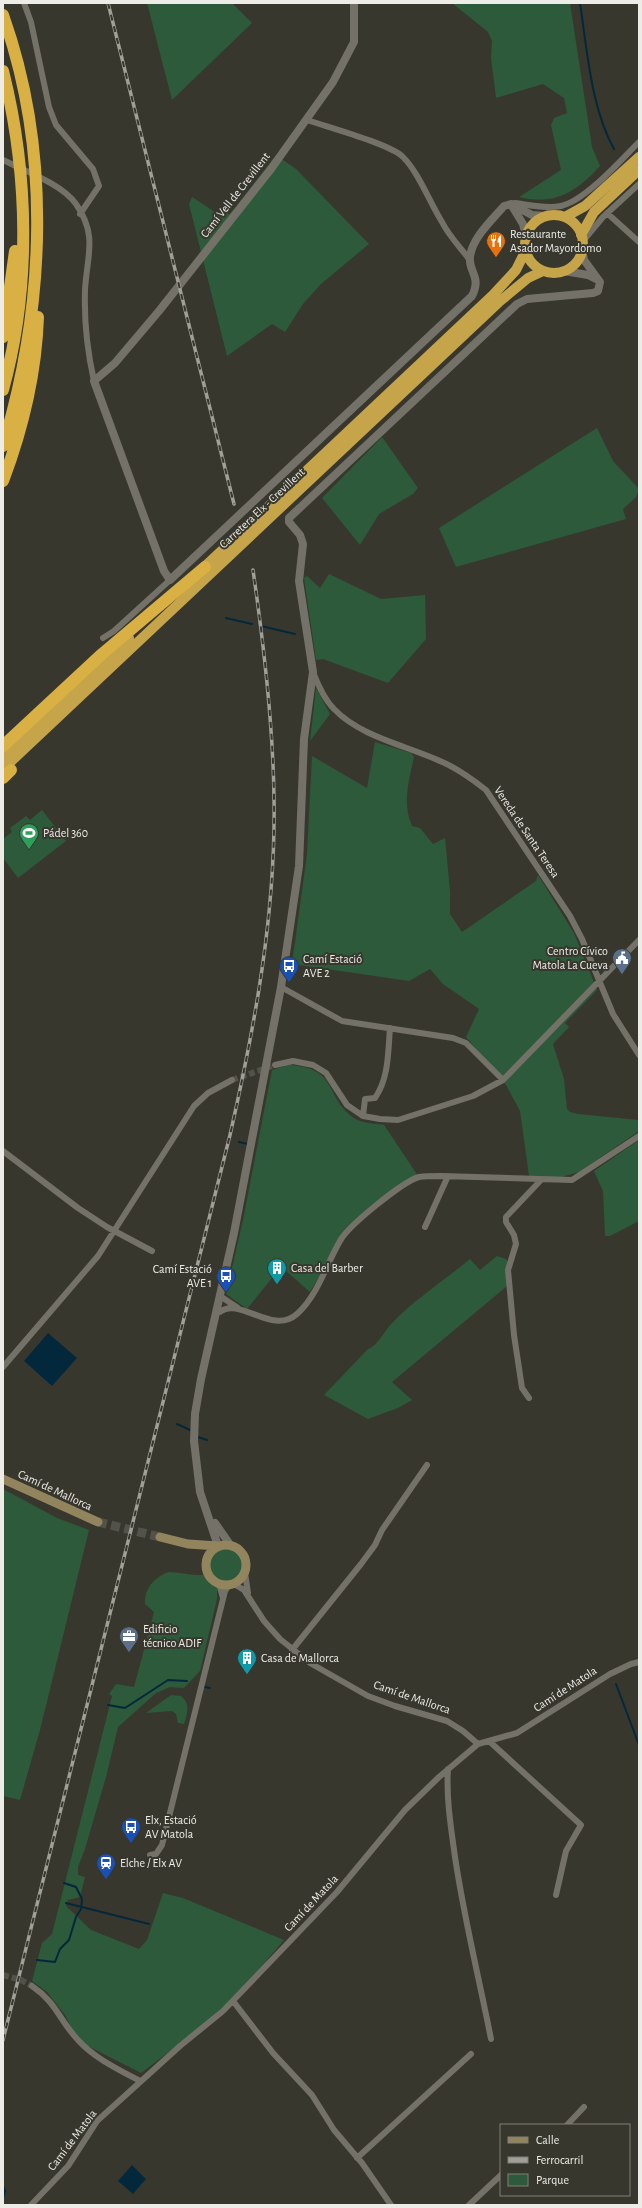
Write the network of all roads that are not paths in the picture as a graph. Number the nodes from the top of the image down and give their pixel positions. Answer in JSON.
{"nodes":[{"id":1,"x":24,"y":3,"type":"edge"},
{"id":2,"x":354,"y":3,"type":"edge"},
{"id":3,"x":3,"y":15,"type":"edge"},
{"id":4,"x":3,"y":71,"type":"edge"},
{"id":5,"x":307,"y":120,"type":"junction"},
{"id":6,"x":639,"y":142,"type":"edge"},
{"id":7,"x":639,"y":157,"type":"edge"},
{"id":8,"x":3,"y":160,"type":"edge"},
{"id":9,"x":639,"y":170,"type":"edge"},
{"id":10,"x":639,"y":184,"type":"edge"},
{"id":11,"x":22,"y":202,"type":"junction"},
{"id":12,"x":510,"y":204,"type":"junction"},
{"id":13,"x":607,"y":213,"type":"junction"},
{"id":14,"x":80,"y":214,"type":"junction"},
{"id":15,"x":545,"y":216,"type":"junction"},
{"id":16,"x":565,"y":217,"type":"junction"},
{"id":17,"x":526,"y":236,"type":"junction"},
{"id":18,"x":582,"y":242,"type":"junction"},
{"id":19,"x":639,"y":242,"type":"edge"},
{"id":20,"x":526,"y":250,"type":"junction"},
{"id":21,"x":37,"y":257,"type":"junction"},
{"id":22,"x":469,"y":259,"type":"junction"},
{"id":23,"x":543,"y":271,"type":"junction"},
{"id":24,"x":564,"y":271,"type":"junction"},
{"id":25,"x":598,"y":280,"type":"junction"},
{"id":26,"x":3,"y":337,"type":"edge"},
{"id":27,"x":94,"y":381,"type":"junction"},
{"id":28,"x":3,"y":390,"type":"edge"},
{"id":29,"x":3,"y":446,"type":"edge"},
{"id":30,"x":3,"y":481,"type":"edge"},
{"id":31,"x":211,"y":568,"type":"junction"},
{"id":32,"x":170,"y":580,"type":"junction"},
{"id":33,"x":103,"y":638,"type":"dead end"},
{"id":34,"x":314,"y":676,"type":"junction"},
{"id":35,"x":47,"y":704,"type":"junction"},
{"id":36,"x":3,"y":742,"type":"edge"},
{"id":37,"x":3,"y":746,"type":"edge"},
{"id":38,"x":3,"y":757,"type":"edge"},
{"id":39,"x":5,"y":774,"type":"edge"},
{"id":40,"x":639,"y":940,"type":"edge"},
{"id":41,"x":599,"y":981,"type":"junction"},
{"id":42,"x":283,"y":987,"type":"junction"},
{"id":43,"x":390,"y":1028,"type":"junction"},
{"id":44,"x":639,"y":1055,"type":"edge"},
{"id":45,"x":270,"y":1066,"type":"junction"},
{"id":46,"x":232,"y":1080,"type":"tunnel mouth"},
{"id":47,"x":503,"y":1080,"type":"junction"},
{"id":48,"x":362,"y":1116,"type":"junction"},
{"id":49,"x":639,"y":1136,"type":"edge"},
{"id":50,"x":3,"y":1151,"type":"edge"},
{"id":51,"x":448,"y":1176,"type":"junction"},
{"id":52,"x":541,"y":1180,"type":"junction"},
{"id":53,"x":425,"y":1227,"type":"dead end"},
{"id":54,"x":114,"y":1230,"type":"junction"},
{"id":55,"x":152,"y":1251,"type":"dead end"},
{"id":56,"x":221,"y":1297,"type":"junction"},
{"id":57,"x":241,"y":1310,"type":"junction"},
{"id":58,"x":220,"y":1312,"type":"junction"},
{"id":59,"x":3,"y":1367,"type":"edge"},
{"id":60,"x":530,"y":1398,"type":"dead end"},
{"id":61,"x":427,"y":1466,"type":"dead end"},
{"id":62,"x":3,"y":1479,"type":"edge"},
{"id":63,"x":98,"y":1522,"type":"tunnel mouth"},
{"id":64,"x":160,"y":1537,"type":"tunnel mouth"},
{"id":65,"x":188,"y":1544,"type":"junction"},
{"id":66,"x":218,"y":1546,"type":"junction"},
{"id":67,"x":231,"y":1546,"type":"junction"},
{"id":68,"x":208,"y":1558,"type":"junction"},
{"id":69,"x":245,"y":1573,"type":"junction"},
{"id":70,"x":227,"y":1584,"type":"junction"},
{"id":71,"x":249,"y":1597,"type":"junction"},
{"id":72,"x":292,"y":1650,"type":"junction"},
{"id":73,"x":639,"y":1662,"type":"edge"},
{"id":74,"x":489,"y":1741,"type":"junction"},
{"id":75,"x":478,"y":1744,"type":"junction"},
{"id":76,"x":448,"y":1769,"type":"junction"},
{"id":77,"x":150,"y":1854,"type":"dead end"},
{"id":78,"x":556,"y":1894,"type":"dead end"},
{"id":79,"x":32,"y":1986,"type":"tunnel mouth"},
{"id":80,"x":233,"y":2000,"type":"junction"},
{"id":81,"x":491,"y":2039,"type":"dead end"},
{"id":82,"x":472,"y":2054,"type":"dead end"},
{"id":83,"x":140,"y":2082,"type":"junction"},
{"id":84,"x":584,"y":2107,"type":"dead end"},
{"id":85,"x":568,"y":2124,"type":"edge"},
{"id":86,"x":357,"y":2158,"type":"junction"},
{"id":87,"x":500,"y":2176,"type":"edge"},
{"id":88,"x":31,"y":2205,"type":"edge"},
{"id":89,"x":391,"y":2205,"type":"edge"},
{"id":90,"x":468,"y":2205,"type":"edge"}],
"edges":[{"from":1,"to":14,"type":"street"},
{"from":2,"to":5,"type":"street","name":"Camí Vell de Crevillent"},
{"from":3,"to":21,"type":"highway"},
{"from":4,"to":11,"type":"highway"},
{"from":5,"to":22,"type":"street"},
{"from":5,"to":27,"type":"street","name":"Camí Vell de Crevillent"},
{"from":6,"to":12,"type":"street"},
{"from":7,"to":16,"type":"highway"},
{"from":8,"to":14,"type":"street"},
{"from":9,"to":18,"type":"highway"},
{"from":10,"to":13,"type":"street"},
{"from":11,"to":26,"type":"highway"},
{"from":11,"to":28,"type":"highway"},
{"from":12,"to":15,"type":"street"},
{"from":12,"to":17,"type":"street"},
{"from":12,"to":22,"type":"street"},
{"from":13,"to":18,"type":"street"},
{"from":13,"to":19,"type":"street"},
{"from":14,"to":27,"type":"street"},
{"from":15,"to":16,"type":"highway"},
{"from":15,"to":17,"type":"highway"},
{"from":16,"to":18,"type":"highway"},
{"from":17,"to":20,"type":"highway"},
{"from":18,"to":24,"type":"highway"},
{"from":18,"to":25,"type":"street"},
{"from":20,"to":23,"type":"highway"},
{"from":20,"to":31,"type":"highway","name":"Carretera Elx - Crevillent"},
{"from":21,"to":29,"type":"highway"},
{"from":21,"to":30,"type":"highway"},
{"from":22,"to":32,"type":"street"},
{"from":23,"to":24,"type":"highway"},
{"from":23,"to":31,"type":"highway","name":"Carretera Elx - Crevillent"},
{"from":24,"to":25,"type":"street"},
{"from":25,"to":34,"type":"street"},
{"from":27,"to":32,"type":"street"},
{"from":31,"to":35,"type":"highway"},
{"from":31,"to":38,"type":"highway","name":"Carretera Elx - Crevillent"},
{"from":31,"to":39,"type":"highway","name":"Carretera Elx - Crevillent"},
{"from":32,"to":33,"type":"street"},
{"from":34,"to":41,"type":"street","name":"Vereda de Santa Teresa"},
{"from":34,"to":42,"type":"street"},
{"from":35,"to":36,"type":"highway"},
{"from":35,"to":37,"type":"highway"},
{"from":40,"to":41,"type":"street"},
{"from":41,"to":44,"type":"street","name":"Vereda de Santa Teresa"},
{"from":41,"to":47,"type":"street"},
{"from":42,"to":43,"type":"street"},
{"from":42,"to":45,"type":"street"},
{"from":43,"to":47,"type":"street"},
{"from":43,"to":48,"type":"street"},
{"from":45,"to":48,"type":"street"},
{"from":45,"to":56,"type":"street"},
{"from":46,"to":54,"type":"street"},
{"from":47,"to":48,"type":"street"},
{"from":49,"to":52,"type":"street"},
{"from":50,"to":54,"type":"street"},
{"from":51,"to":52,"type":"street"},
{"from":51,"to":53,"type":"street"},
{"from":51,"to":57,"type":"street"},
{"from":52,"to":60,"type":"street"},
{"from":54,"to":55,"type":"street"},
{"from":54,"to":59,"type":"street"},
{"from":56,"to":57,"type":"street"},
{"from":56,"to":58,"type":"street"},
{"from":56,"to":66,"type":"street"},
{"from":57,"to":58,"type":"street"},
{"from":58,"to":67,"type":"street"},
{"from":61,"to":72,"type":"street"},
{"from":62,"to":63,"type":"main road","name":"Camí de Mallorca"},
{"from":64,"to":65,"type":"main road"},
{"from":65,"to":66,"type":"main road"},
{"from":65,"to":68,"type":"main road"},
{"from":66,"to":67,"type":"main road"},
{"from":66,"to":68,"type":"main road"},
{"from":67,"to":69,"type":"main road"},
{"from":68,"to":70,"type":"main road"},
{"from":69,"to":70,"type":"main road"},
{"from":69,"to":71,"type":"street","name":"Camí de Mallorca"},
{"from":70,"to":71,"type":"street","name":"Camí de Mallorca"},
{"from":70,"to":77,"type":"street"},
{"from":71,"to":72,"type":"street","name":"Camí de Mallorca"},
{"from":72,"to":75,"type":"street","name":"Camí de Mallorca"},
{"from":73,"to":74,"type":"street","name":"Camí de Matola"},
{"from":74,"to":75,"type":"street","name":"Camí de Matola"},
{"from":74,"to":78,"type":"street"},
{"from":75,"to":76,"type":"street","name":"Camí de Matola"},
{"from":76,"to":80,"type":"street","name":"Camí de Matola"},
{"from":76,"to":81,"type":"street"},
{"from":79,"to":83,"type":"street"},
{"from":80,"to":83,"type":"street","name":"Camí de Matola"},
{"from":80,"to":86,"type":"street"},
{"from":82,"to":86,"type":"street"},
{"from":83,"to":88,"type":"street","name":"Camí de Matola"},
{"from":84,"to":85,"type":"street"},
{"from":86,"to":89,"type":"street"},
{"from":87,"to":90,"type":"street"}]}
